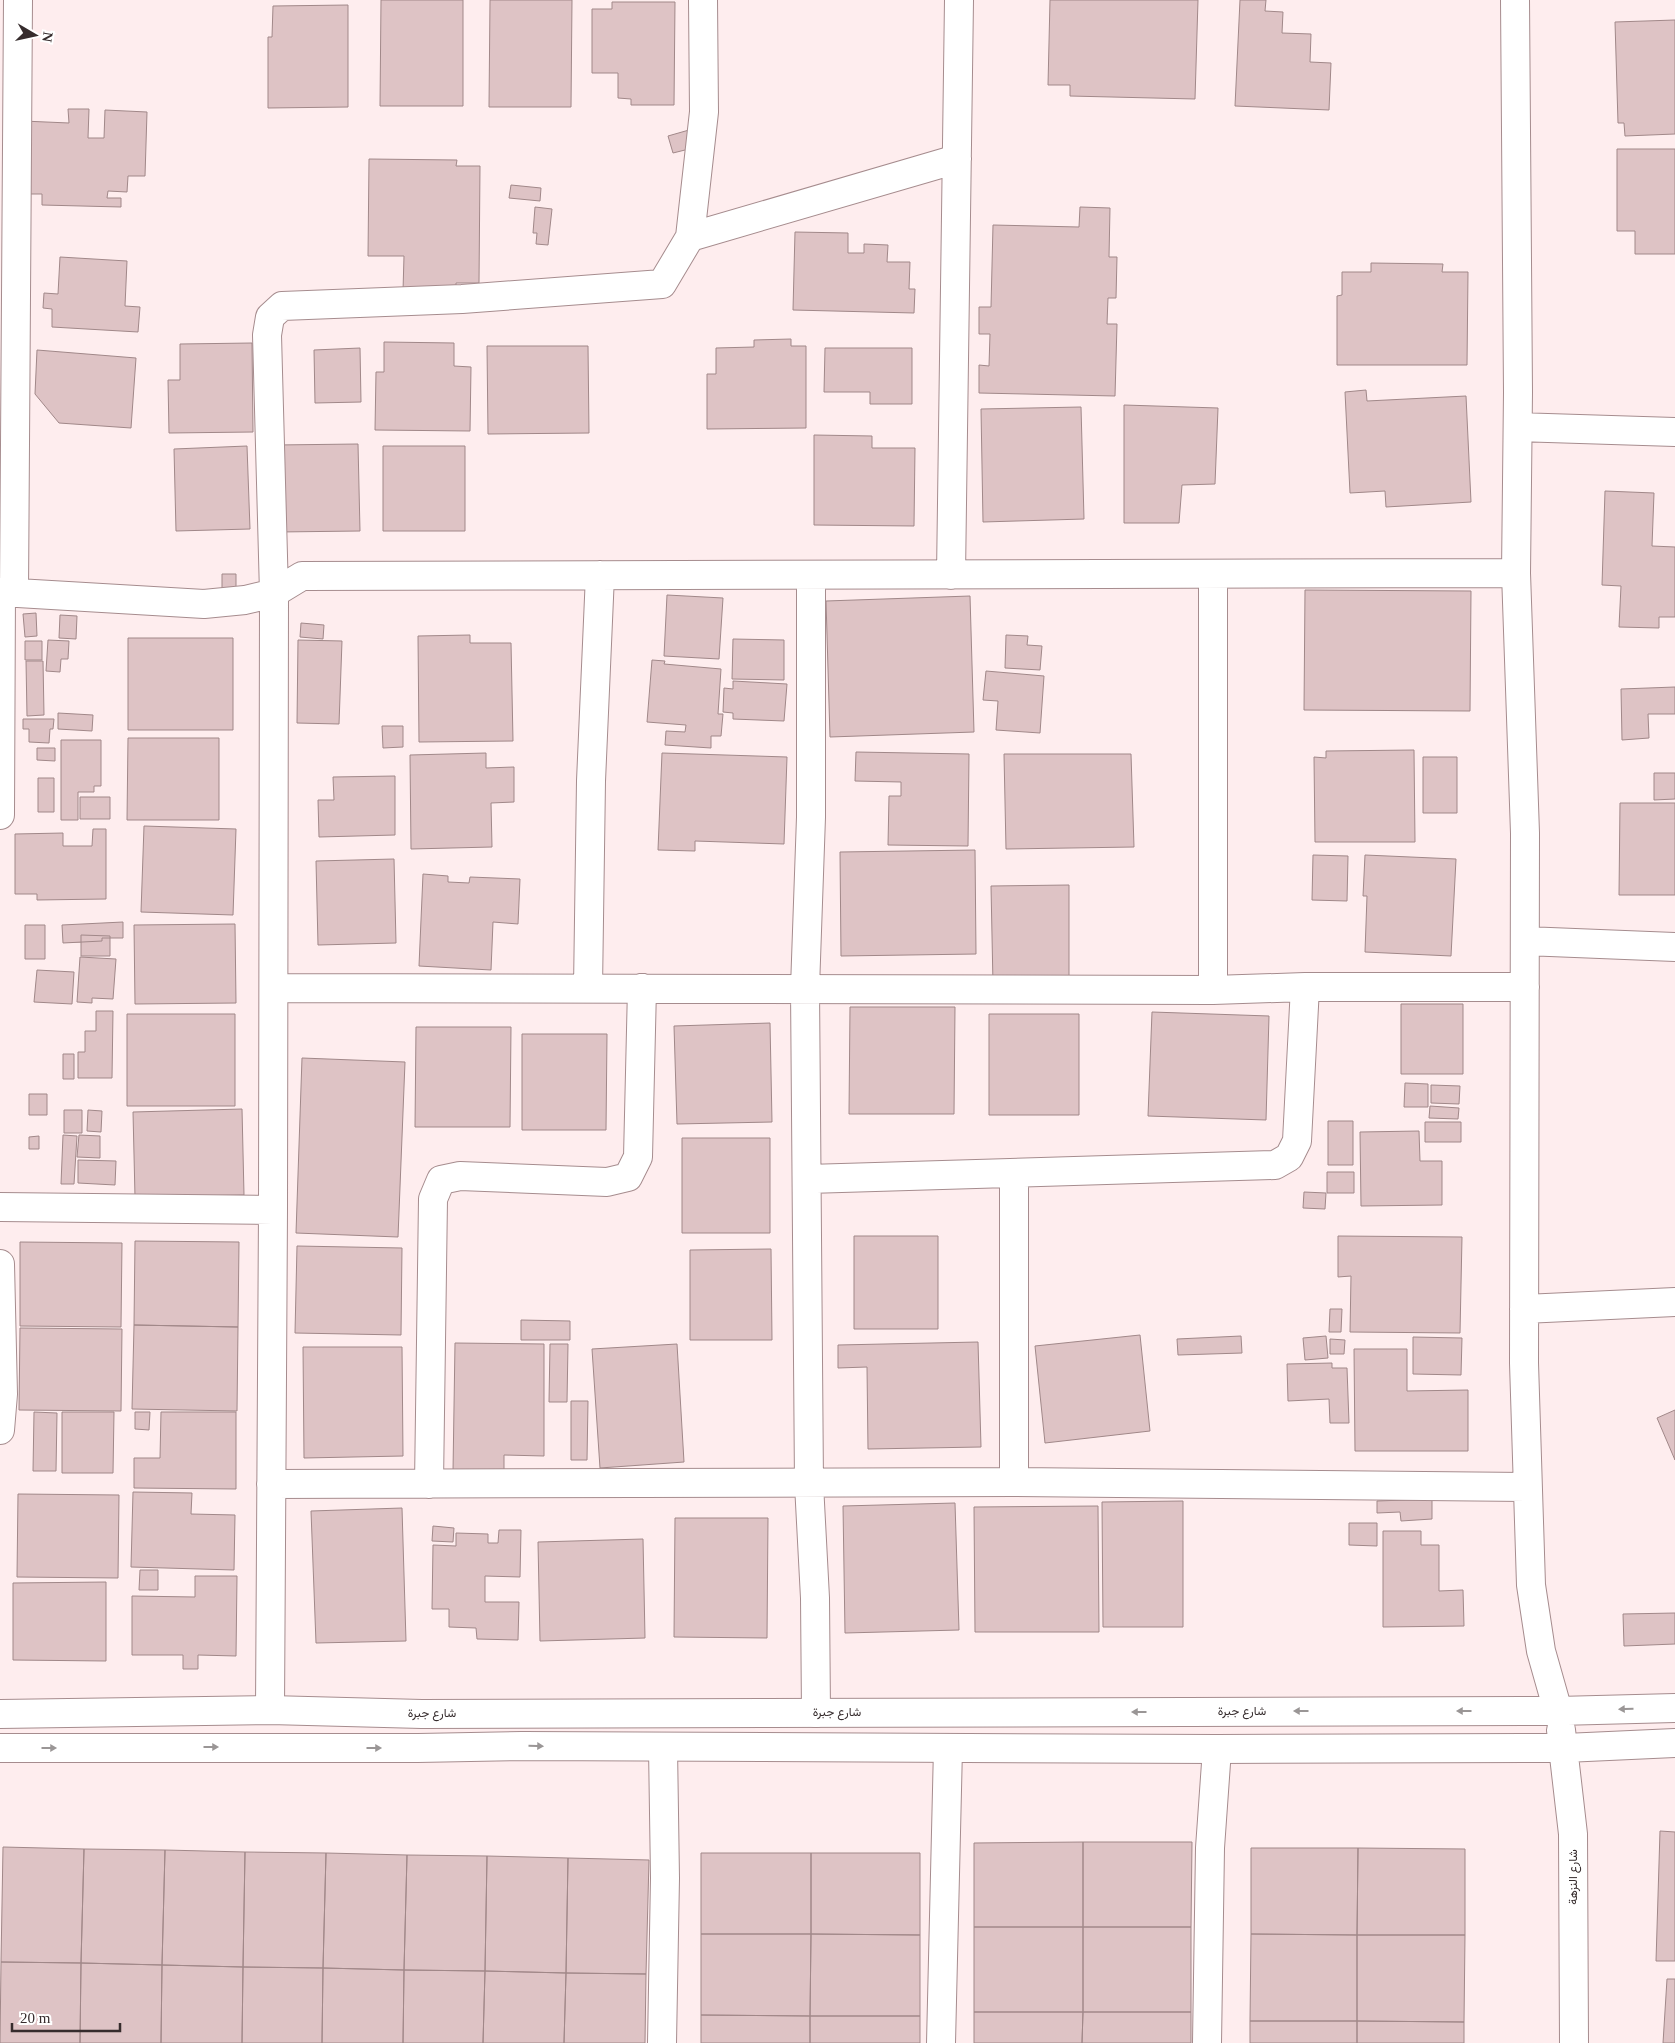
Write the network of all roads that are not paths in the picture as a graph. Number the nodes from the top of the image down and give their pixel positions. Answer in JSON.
{"nodes":[{"id":1,"x":18,"y":0,"type":"edge"},
{"id":2,"x":703,"y":0,"type":"edge"},
{"id":3,"x":959,"y":0,"type":"edge"},
{"id":4,"x":1515,"y":0,"type":"edge"},
{"id":5,"x":957,"y":159,"type":"junction"},
{"id":6,"x":690,"y":237,"type":"junction"},
{"id":7,"x":1518,"y":427,"type":"junction"},
{"id":8,"x":1675,"y":432,"type":"edge"},
{"id":9,"x":1516,"y":573,"type":"junction"},
{"id":10,"x":1213,"y":574,"type":"junction"},
{"id":11,"x":600,"y":575,"type":"junction"},
{"id":12,"x":811,"y":575,"type":"junction"},
{"id":13,"x":951,"y":575,"type":"junction"},
{"id":14,"x":5,"y":592,"type":"edge"},
{"id":15,"x":274,"y":593,"type":"junction"},
{"id":16,"x":0,"y":815,"type":"edge"},
{"id":17,"x":1525,"y":941,"type":"junction"},
{"id":18,"x":1675,"y":947,"type":"edge"},
{"id":19,"x":1305,"y":987,"type":"junction"},
{"id":20,"x":1525,"y":987,"type":"junction"},
{"id":21,"x":274,"y":988,"type":"junction"},
{"id":22,"x":588,"y":988,"type":"junction"},
{"id":23,"x":642,"y":988,"type":"junction"},
{"id":24,"x":805,"y":988,"type":"junction"},
{"id":25,"x":1213,"y":990,"type":"junction"},
{"id":26,"x":1014,"y":1174,"type":"junction"},
{"id":27,"x":808,"y":1178,"type":"junction"},
{"id":28,"x":0,"y":1207,"type":"edge"},
{"id":29,"x":273,"y":1210,"type":"junction"},
{"id":30,"x":0,"y":1264,"type":"edge"},
{"id":31,"x":1675,"y":1302,"type":"edge"},
{"id":32,"x":1524,"y":1309,"type":"junction"},
{"id":33,"x":1,"y":1394,"type":"edge"},
{"id":34,"x":0,"y":1430,"type":"edge"},
{"id":35,"x":1014,"y":1482,"type":"junction"},
{"id":36,"x":271,"y":1484,"type":"junction"},
{"id":37,"x":428,"y":1484,"type":"junction"},
{"id":38,"x":809,"y":1484,"type":"junction"},
{"id":39,"x":1528,"y":1487,"type":"junction"},
{"id":40,"x":1675,"y":1708,"type":"edge"},
{"id":41,"x":270,"y":1710,"type":"junction"},
{"id":42,"x":1558,"y":1711,"type":"junction"},
{"id":43,"x":816,"y":1713,"type":"junction"},
{"id":44,"x":0,"y":1714,"type":"edge"},
{"id":45,"x":1675,"y":1743,"type":"edge"},
{"id":46,"x":663,"y":1747,"type":"junction"},
{"id":47,"x":0,"y":1748,"type":"edge"},
{"id":48,"x":948,"y":1748,"type":"junction"},
{"id":49,"x":1565,"y":1748,"type":"junction"},
{"id":50,"x":1216,"y":1749,"type":"junction"},
{"id":51,"x":662,"y":2043,"type":"edge"},
{"id":52,"x":941,"y":2043,"type":"edge"},
{"id":53,"x":1207,"y":2043,"type":"edge"},
{"id":54,"x":1574,"y":2043,"type":"edge"}],
"edges":[{"from":1,"to":14,"type":"street"},
{"from":2,"to":6,"type":"street"},
{"from":3,"to":5,"type":"street"},
{"from":4,"to":7,"type":"street","name":"شارع النزهة"},
{"from":5,"to":6,"type":"street"},
{"from":5,"to":13,"type":"street"},
{"from":6,"to":15,"type":"street"},
{"from":7,"to":8,"type":"street"},
{"from":7,"to":9,"type":"street","name":"شارع النزهة"},
{"from":9,"to":10,"type":"street"},
{"from":9,"to":17,"type":"street","name":"شارع النزهة"},
{"from":10,"to":13,"type":"street"},
{"from":10,"to":25,"type":"street"},
{"from":11,"to":12,"type":"street"},
{"from":11,"to":15,"type":"street"},
{"from":11,"to":22,"type":"street"},
{"from":12,"to":13,"type":"street"},
{"from":12,"to":24,"type":"street"},
{"from":14,"to":15,"type":"street"},
{"from":14,"to":16,"type":"street"},
{"from":15,"to":21,"type":"street"},
{"from":17,"to":18,"type":"street"},
{"from":17,"to":20,"type":"street","name":"شارع النزهة"},
{"from":19,"to":20,"type":"street"},
{"from":19,"to":25,"type":"street"},
{"from":19,"to":26,"type":"street"},
{"from":20,"to":32,"type":"street","name":"شارع النزهة"},
{"from":21,"to":22,"type":"street"},
{"from":21,"to":29,"type":"street"},
{"from":22,"to":23,"type":"street"},
{"from":23,"to":24,"type":"street"},
{"from":23,"to":37,"type":"street"},
{"from":24,"to":25,"type":"street"},
{"from":24,"to":27,"type":"street"},
{"from":26,"to":27,"type":"street"},
{"from":26,"to":35,"type":"street"},
{"from":27,"to":38,"type":"street"},
{"from":28,"to":29,"type":"street"},
{"from":29,"to":36,"type":"street"},
{"from":30,"to":33,"type":"street"},
{"from":31,"to":32,"type":"street"},
{"from":32,"to":39,"type":"street","name":"شارع النزهة"},
{"from":33,"to":34,"type":"street"},
{"from":35,"to":38,"type":"street"},
{"from":35,"to":39,"type":"street"},
{"from":36,"to":37,"type":"street"},
{"from":36,"to":41,"type":"street"},
{"from":37,"to":38,"type":"street"},
{"from":38,"to":43,"type":"street"},
{"from":39,"to":42,"type":"street","name":"شارع النزهة"},
{"from":40,"to":42,"type":"street","name":"شارع جبرة","one_way":true},
{"from":41,"to":43,"type":"street","name":"شارع جبرة"},
{"from":41,"to":44,"type":"street","name":"شارع جبرة"},
{"from":42,"to":43,"type":"street","name":"شارع جبرة","one_way":true},
{"from":42,"to":49,"type":"street","name":"شارع النزهة"},
{"from":45,"to":49,"type":"street"},
{"from":47,"to":46,"type":"street","one_way":true},
{"from":46,"to":48,"type":"street"},
{"from":46,"to":51,"type":"street"},
{"from":48,"to":50,"type":"street"},
{"from":48,"to":52,"type":"street"},
{"from":49,"to":50,"type":"street"},
{"from":49,"to":54,"type":"street","name":"شارع النزهة"},
{"from":50,"to":53,"type":"street"}]}
